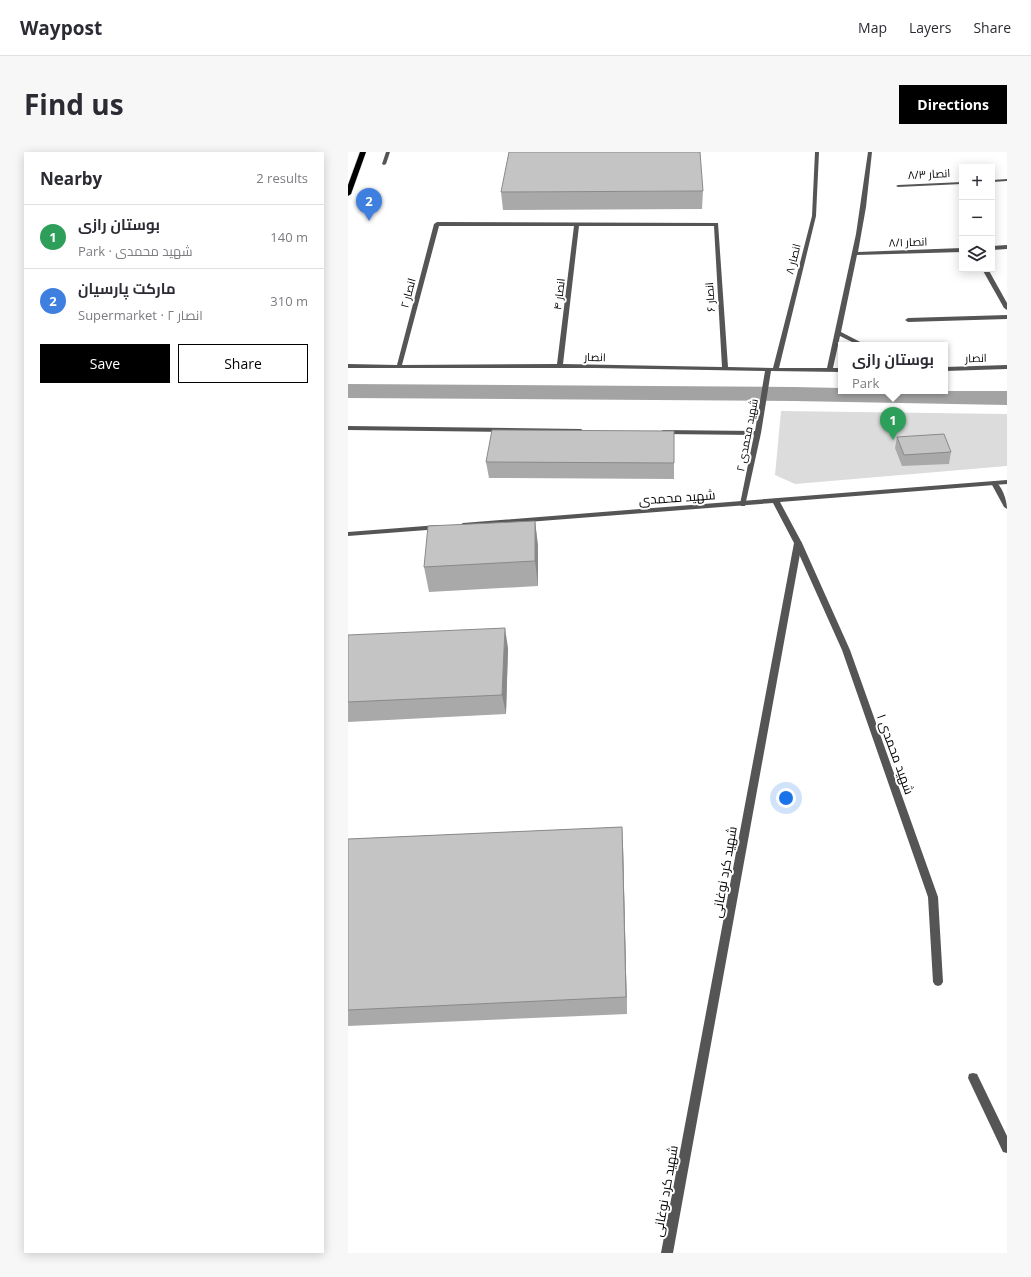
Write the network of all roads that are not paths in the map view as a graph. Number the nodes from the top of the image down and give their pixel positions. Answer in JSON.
{"nodes":[{"id":1,"x":363,"y":152,"type":"edge"},
{"id":2,"x":388,"y":152,"type":"edge"},
{"id":3,"x":817,"y":152,"type":"edge"},
{"id":4,"x":870,"y":152,"type":"edge"},
{"id":5,"x":384,"y":164,"type":"dead end"},
{"id":6,"x":1007,"y":180,"type":"edge"},
{"id":7,"x":995,"y":181,"type":"edge"},
{"id":8,"x":959,"y":183,"type":"edge"},
{"id":9,"x":898,"y":186,"type":"dead end"},
{"id":10,"x":348,"y":194,"type":"edge"},
{"id":11,"x":578,"y":224,"type":"junction"},
{"id":12,"x":1007,"y":247,"type":"edge"},
{"id":13,"x":995,"y":248,"type":"edge"},
{"id":14,"x":959,"y":250,"type":"edge"},
{"id":15,"x":855,"y":254,"type":"junction"},
{"id":16,"x":987,"y":272,"type":"edge"},
{"id":17,"x":1007,"y":308,"type":"edge"},
{"id":18,"x":1007,"y":317,"type":"edge"},
{"id":19,"x":908,"y":320,"type":"dead end"},
{"id":20,"x":838,"y":333,"type":"junction"},
{"id":21,"x":857,"y":342,"type":"edge"},
{"id":22,"x":348,"y":366,"type":"edge"},
{"id":23,"x":560,"y":366,"type":"junction"},
{"id":24,"x":399,"y":368,"type":"junction"},
{"id":25,"x":725,"y":368,"type":"junction"},
{"id":26,"x":1007,"y":368,"type":"edge"},
{"id":27,"x":948,"y":369,"type":"edge"},
{"id":28,"x":772,"y":370,"type":"junction"},
{"id":29,"x":830,"y":370,"type":"junction"},
{"id":30,"x":838,"y":370,"type":"edge"},
{"id":31,"x":348,"y":428,"type":"edge"},
{"id":32,"x":584,"y":431,"type":"edge"},
{"id":33,"x":655,"y":432,"type":"edge"},
{"id":34,"x":758,"y":433,"type":"junction"},
{"id":35,"x":1007,"y":482,"type":"edge"},
{"id":36,"x":994,"y":483,"type":"junction"},
{"id":37,"x":776,"y":501,"type":"junction"},
{"id":38,"x":743,"y":504,"type":"junction"},
{"id":39,"x":1007,"y":507,"type":"edge"},
{"id":40,"x":459,"y":525,"type":"edge"},
{"id":41,"x":443,"y":526,"type":"edge"},
{"id":42,"x":348,"y":534,"type":"edge"},
{"id":43,"x":798,"y":543,"type":"junction"},
{"id":44,"x":938,"y":982,"type":"dead end"},
{"id":45,"x":973,"y":1078,"type":"dead end"},
{"id":46,"x":1007,"y":1148,"type":"edge"},
{"id":47,"x":667,"y":1253,"type":"edge"}],
"edges":[{"from":1,"to":10,"type":"highway"},
{"from":2,"to":5,"type":"street"},
{"from":3,"to":28,"type":"street","name":"انصار ۸"},
{"from":4,"to":15,"type":"street"},
{"from":6,"to":7,"type":"street"},
{"from":8,"to":9,"type":"street","name":"انصار ۸/۳"},
{"from":11,"to":23,"type":"street","name":"انصار ۴"},
{"from":11,"to":24,"type":"street","name":"انصار ۲"},
{"from":11,"to":25,"type":"street","name":"انصار ۶"},
{"from":12,"to":13,"type":"street"},
{"from":14,"to":15,"type":"street","name":"انصار ۸/۱"},
{"from":15,"to":20,"type":"street"},
{"from":16,"to":17,"type":"street"},
{"from":18,"to":19,"type":"street"},
{"from":20,"to":21,"type":"street"},
{"from":20,"to":29,"type":"street"},
{"from":22,"to":24,"type":"street","name":"انصار"},
{"from":23,"to":24,"type":"street","name":"انصار"},
{"from":23,"to":25,"type":"street","name":"انصار"},
{"from":25,"to":28,"type":"street","name":"انصار"},
{"from":26,"to":27,"type":"street","name":"انصار"},
{"from":28,"to":29,"type":"street","name":"انصار"},
{"from":28,"to":34,"type":"street","name":"شهید محمدی ۲"},
{"from":29,"to":30,"type":"street","name":"انصار"},
{"from":31,"to":32,"type":"street"},
{"from":33,"to":34,"type":"street"},
{"from":34,"to":38,"type":"street","name":"شهید محمدی ۲"},
{"from":35,"to":36,"type":"street","name":"شهید محمدی"},
{"from":36,"to":37,"type":"street","name":"شهید محمدی"},
{"from":36,"to":39,"type":"street"},
{"from":37,"to":38,"type":"street","name":"شهید محمدی"},
{"from":37,"to":43,"type":"street"},
{"from":38,"to":40,"type":"street","name":"شهید محمدی"},
{"from":41,"to":42,"type":"street"},
{"from":43,"to":44,"type":"street","name":"شهید محمدی ۱"},
{"from":43,"to":47,"type":"street","name":"شهید کرد نوغانی"},
{"from":45,"to":46,"type":"street"}]}
